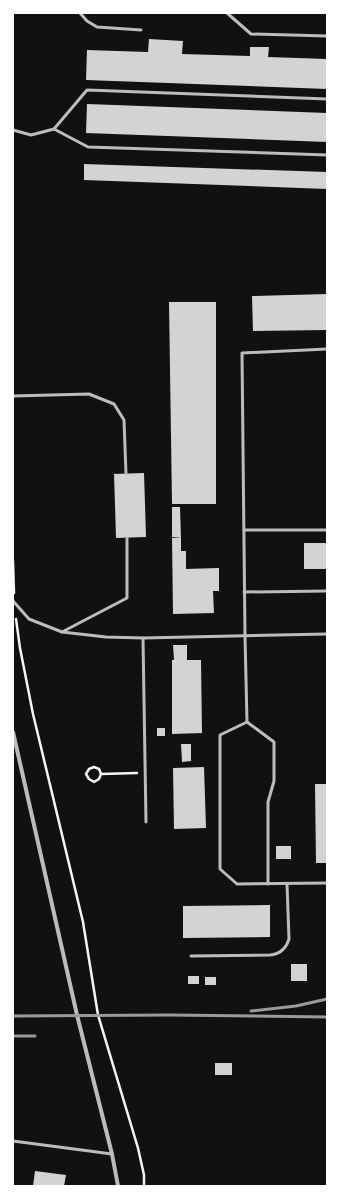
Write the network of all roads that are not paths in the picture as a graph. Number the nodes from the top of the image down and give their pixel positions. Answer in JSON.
{"nodes":[{"id":1,"x":80,"y":13,"type":"edge"},
{"id":2,"x":227,"y":13,"type":"edge"},
{"id":3,"x":141,"y":30,"type":"dead end"},
{"id":4,"x":327,"y":36,"type":"edge"},
{"id":5,"x":327,"y":99,"type":"edge"},
{"id":6,"x":54,"y":129,"type":"junction"},
{"id":7,"x":13,"y":130,"type":"edge"},
{"id":8,"x":327,"y":155,"type":"edge"},
{"id":9,"x":327,"y":349,"type":"edge"},
{"id":10,"x":13,"y":396,"type":"edge"},
{"id":11,"x":126,"y":474,"type":"dead end"},
{"id":12,"x":244,"y":530,"type":"junction"},
{"id":13,"x":327,"y":530,"type":"edge"},
{"id":14,"x":127,"y":538,"type":"dead end"},
{"id":15,"x":244,"y":592,"type":"junction"},
{"id":16,"x":327,"y":592,"type":"edge"},
{"id":17,"x":13,"y":602,"type":"edge"},
{"id":18,"x":62,"y":632,"type":"junction"},
{"id":19,"x":327,"y":634,"type":"edge"},
{"id":20,"x":244,"y":636,"type":"junction"},
{"id":21,"x":142,"y":638,"type":"junction"},
{"id":22,"x":247,"y":722,"type":"junction"},
{"id":23,"x":13,"y":732,"type":"edge"},
{"id":24,"x":146,"y":822,"type":"dead end"},
{"id":25,"x":327,"y":883,"type":"edge"},
{"id":26,"x":268,"y":884,"type":"junction"},
{"id":27,"x":287,"y":884,"type":"junction"},
{"id":28,"x":191,"y":956,"type":"dead end"},
{"id":29,"x":13,"y":1141,"type":"edge"},
{"id":30,"x":112,"y":1154,"type":"junction"},
{"id":31,"x":118,"y":1186,"type":"edge"}],
"edges":[{"from":1,"to":3,"type":"lane"},
{"from":2,"to":4,"type":"lane"},
{"from":5,"to":6,"type":"lane"},
{"from":6,"to":7,"type":"lane"},
{"from":6,"to":8,"type":"lane"},
{"from":9,"to":12,"type":"lane"},
{"from":10,"to":11,"type":"lane"},
{"from":12,"to":13,"type":"lane"},
{"from":12,"to":15,"type":"lane"},
{"from":14,"to":18,"type":"lane"},
{"from":15,"to":16,"type":"lane"},
{"from":15,"to":20,"type":"lane"},
{"from":17,"to":18,"type":"lane"},
{"from":18,"to":21,"type":"lane"},
{"from":19,"to":20,"type":"lane"},
{"from":20,"to":21,"type":"lane"},
{"from":20,"to":22,"type":"lane"},
{"from":21,"to":24,"type":"lane"},
{"from":22,"to":26,"type":"lane"},
{"from":22,"to":26,"type":"lane"},
{"from":23,"to":30,"type":"street"},
{"from":25,"to":27,"type":"lane"},
{"from":26,"to":27,"type":"lane"},
{"from":27,"to":28,"type":"lane"},
{"from":29,"to":30,"type":"lane"},
{"from":30,"to":31,"type":"street"}]}
